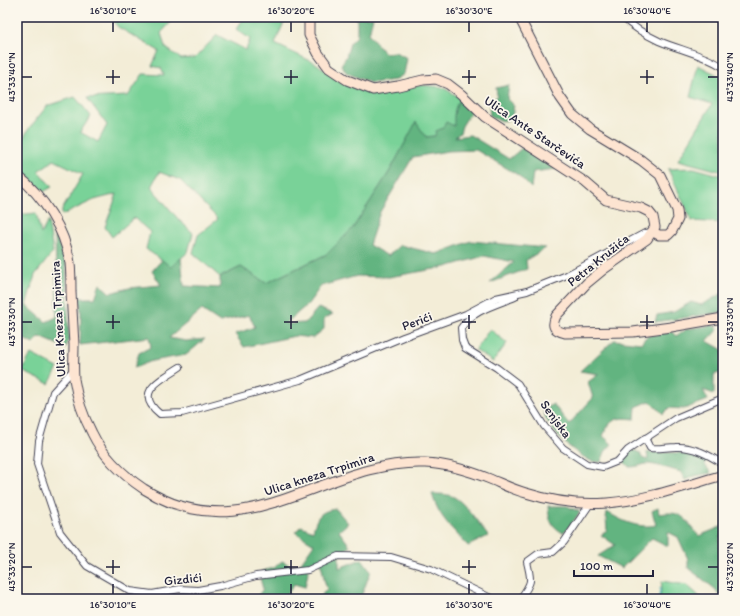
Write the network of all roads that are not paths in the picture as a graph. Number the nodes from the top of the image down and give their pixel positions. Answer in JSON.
{"nodes":[{"id":1,"x":311,"y":17,"type":"edge"},
{"id":2,"x":519,"y":17,"type":"edge"},
{"id":3,"x":622,"y":17,"type":"edge"},
{"id":4,"x":723,"y":67,"type":"edge"},
{"id":5,"x":17,"y":175,"type":"edge"},
{"id":6,"x":653,"y":232,"type":"junction"},
{"id":7,"x":527,"y":291,"type":"junction"},
{"id":8,"x":723,"y":318,"type":"edge"},
{"id":9,"x":180,"y":367,"type":"dead end"},
{"id":10,"x":73,"y":370,"type":"junction"},
{"id":11,"x":723,"y":398,"type":"edge"},
{"id":12,"x":80,"y":406,"type":"joint"},
{"id":13,"x":645,"y":438,"type":"junction"},
{"id":14,"x":723,"y":464,"type":"edge"},
{"id":15,"x":723,"y":475,"type":"edge"},
{"id":16,"x":590,"y":504,"type":"junction"},
{"id":17,"x":152,"y":594,"type":"junction"},
{"id":18,"x":162,"y":599,"type":"edge"},
{"id":19,"x":493,"y":599,"type":"edge"},
{"id":20,"x":520,"y":599,"type":"edge"}],
"edges":[{"from":1,"to":6,"type":"street","name":"Ulica Ante Starčevića"},
{"from":2,"to":6,"type":"street"},
{"from":3,"to":4,"type":"street"},
{"from":5,"to":10,"type":"street","name":"Ulica Kneza Trpimira"},
{"from":6,"to":7,"type":"street","name":"Perići"},
{"from":6,"to":8,"type":"street","name":"Petra Kružića"},
{"from":7,"to":9,"type":"street","name":"Perići"},
{"from":7,"to":13,"type":"street","name":"Senjska"},
{"from":10,"to":12,"type":"street","name":"Ulica Kneza Trpimira"},
{"from":10,"to":17,"type":"street","name":"Gizdići"},
{"from":11,"to":13,"type":"street","name":"Senjska"},
{"from":12,"to":16,"type":"street","name":"Ulica kneza Trpimira"},
{"from":13,"to":14,"type":"street"},
{"from":15,"to":16,"type":"street","name":"Ulica kneza Trpimira"},
{"from":16,"to":20,"type":"street"},
{"from":17,"to":18,"type":"street"},
{"from":17,"to":19,"type":"street","name":"Gizdići"}]}
